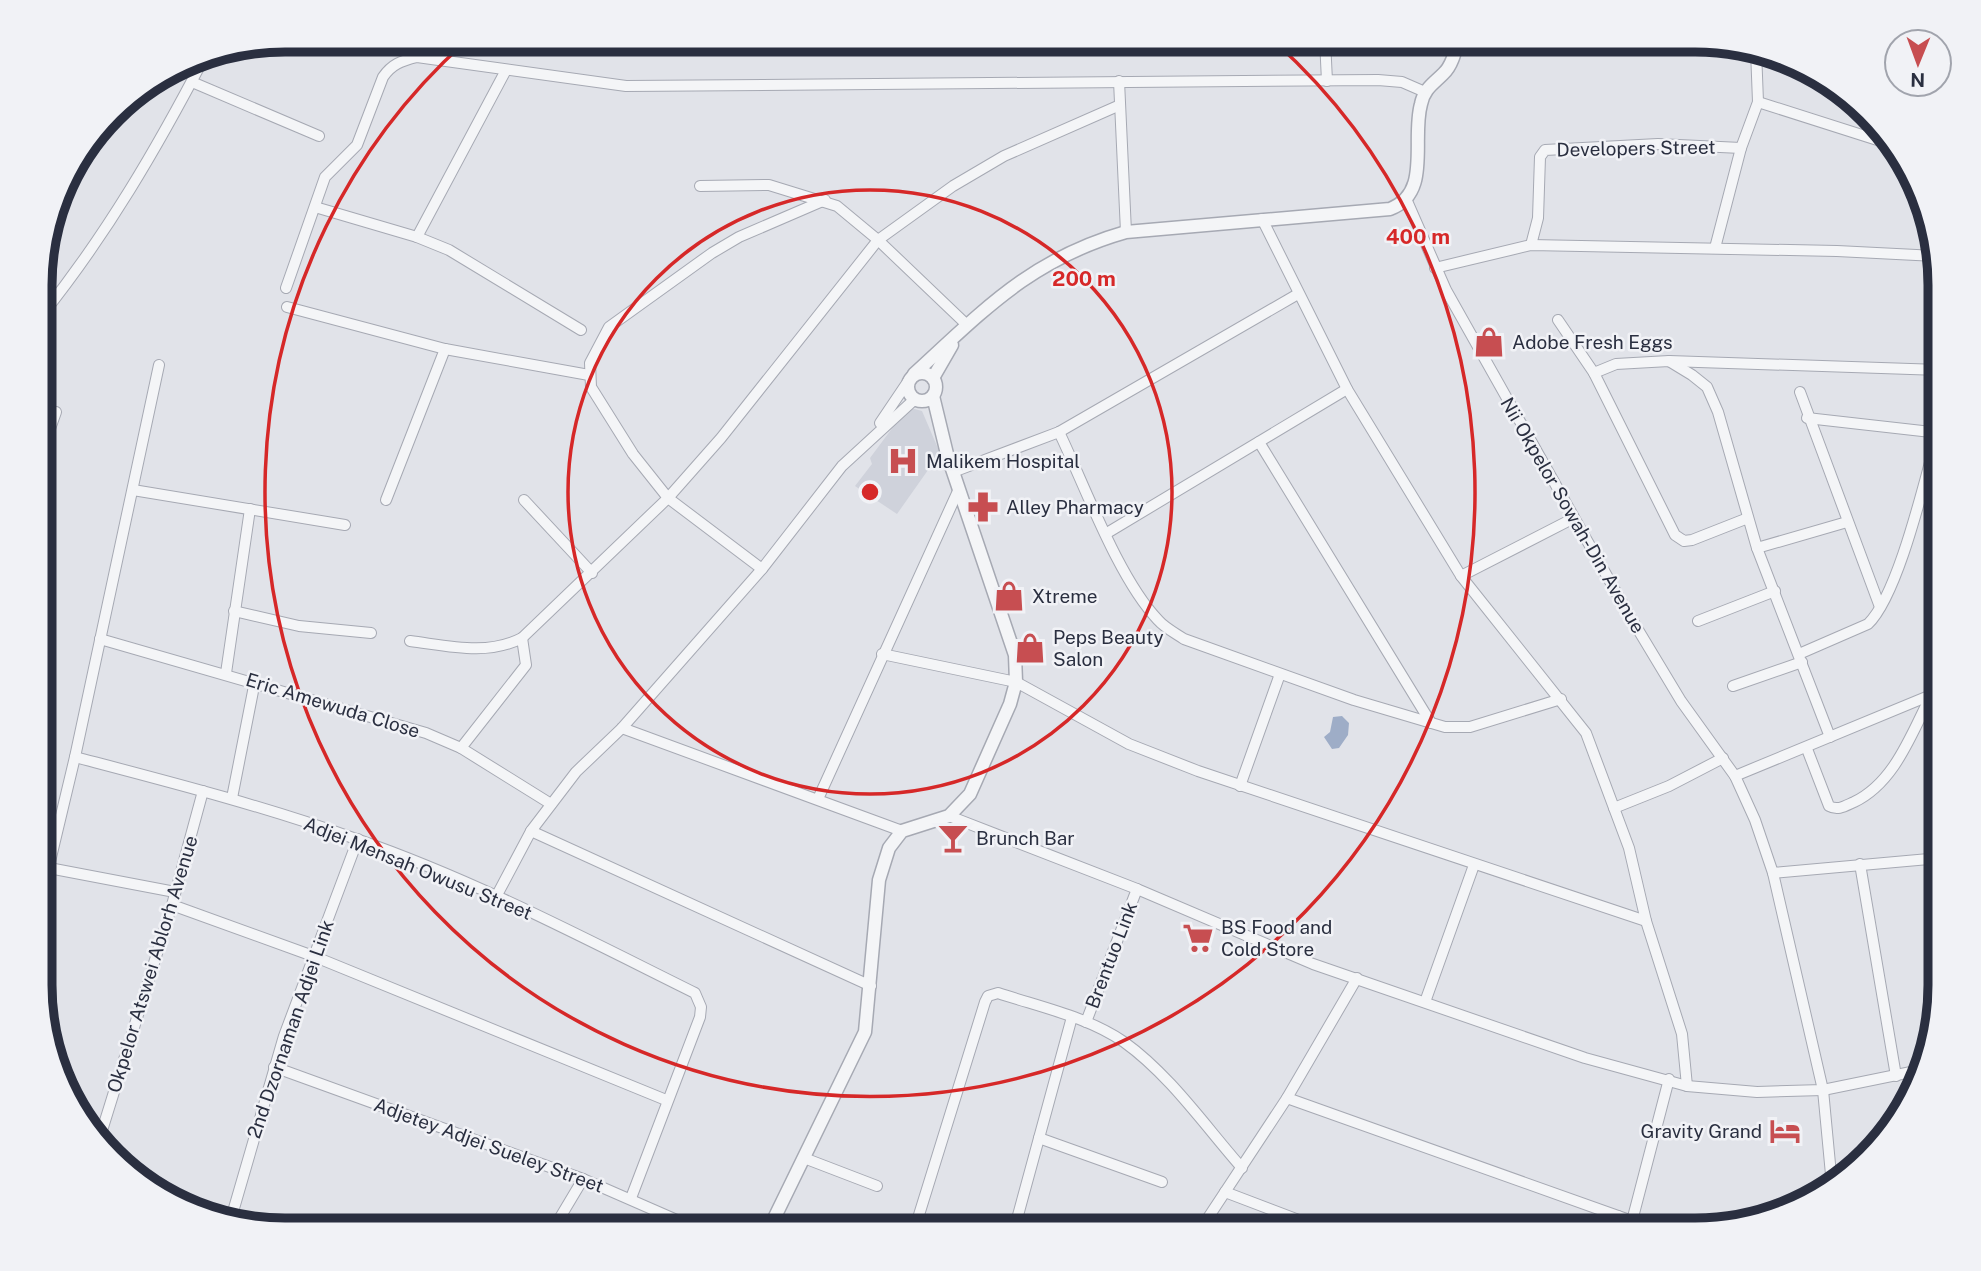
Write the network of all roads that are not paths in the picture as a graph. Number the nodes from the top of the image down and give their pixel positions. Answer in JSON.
{"nodes":[{"id":1,"x":1326,"y":52,"type":"edge"},
{"id":2,"x":1454,"y":52,"type":"edge"},
{"id":3,"x":1756,"y":60,"type":"edge"},
{"id":4,"x":506,"y":70,"type":"junction"},
{"id":5,"x":197,"y":71,"type":"edge"},
{"id":6,"x":1119,"y":81,"type":"junction"},
{"id":7,"x":1327,"y":81,"type":"junction"},
{"id":8,"x":191,"y":82,"type":"junction"},
{"id":9,"x":1425,"y":92,"type":"junction"},
{"id":10,"x":1758,"y":102,"type":"junction"},
{"id":11,"x":1121,"y":105,"type":"junction"},
{"id":12,"x":319,"y":136,"type":"dead end"},
{"id":13,"x":1877,"y":140,"type":"edge"},
{"id":14,"x":1741,"y":148,"type":"junction"},
{"id":15,"x":701,"y":186,"type":"dead end"},
{"id":16,"x":825,"y":200,"type":"junction"},
{"id":17,"x":1407,"y":201,"type":"junction"},
{"id":18,"x":315,"y":207,"type":"junction"},
{"id":19,"x":1262,"y":219,"type":"junction"},
{"id":20,"x":1126,"y":232,"type":"junction"},
{"id":21,"x":417,"y":237,"type":"junction"},
{"id":22,"x":878,"y":240,"type":"junction"},
{"id":23,"x":1531,"y":245,"type":"junction"},
{"id":24,"x":1715,"y":248,"type":"junction"},
{"id":25,"x":1927,"y":256,"type":"edge"},
{"id":26,"x":1435,"y":268,"type":"junction"},
{"id":27,"x":286,"y":288,"type":"dead end"},
{"id":28,"x":1298,"y":294,"type":"junction"},
{"id":29,"x":52,"y":302,"type":"edge"},
{"id":30,"x":287,"y":307,"type":"dead end"},
{"id":31,"x":1558,"y":320,"type":"dead end"},
{"id":32,"x":963,"y":329,"type":"junction"},
{"id":33,"x":581,"y":330,"type":"dead end"},
{"id":34,"x":445,"y":349,"type":"junction"},
{"id":35,"x":1669,"y":361,"type":"junction"},
{"id":36,"x":159,"y":365,"type":"dead end"},
{"id":37,"x":1928,"y":370,"type":"edge"},
{"id":38,"x":1594,"y":373,"type":"junction"},
{"id":39,"x":589,"y":375,"type":"junction"},
{"id":40,"x":912,"y":377,"type":"junction"},
{"id":41,"x":933,"y":378,"type":"junction"},
{"id":42,"x":1346,"y":389,"type":"junction"},
{"id":43,"x":1800,"y":392,"type":"dead end"},
{"id":44,"x":933,"y":396,"type":"junction"},
{"id":45,"x":918,"y":400,"type":"junction"},
{"id":46,"x":56,"y":412,"type":"dead end"},
{"id":47,"x":1807,"y":418,"type":"junction"},
{"id":48,"x":52,"y":423,"type":"edge"},
{"id":49,"x":939,"y":432,"type":"junction"},
{"id":50,"x":1059,"y":432,"type":"junction"},
{"id":51,"x":1928,"y":432,"type":"edge"},
{"id":52,"x":870,"y":438,"type":"junction"},
{"id":53,"x":1259,"y":442,"type":"junction"},
{"id":54,"x":1928,"y":470,"type":"edge"},
{"id":55,"x":953,"y":471,"type":"junction"},
{"id":56,"x":133,"y":490,"type":"junction"},
{"id":57,"x":958,"y":491,"type":"junction"},
{"id":58,"x":668,"y":498,"type":"junction"},
{"id":59,"x":386,"y":500,"type":"dead end"},
{"id":60,"x":524,"y":500,"type":"dead end"},
{"id":61,"x":250,"y":509,"type":"junction"},
{"id":62,"x":1574,"y":518,"type":"junction"},
{"id":63,"x":1748,"y":518,"type":"junction"},
{"id":64,"x":1847,"y":522,"type":"junction"},
{"id":65,"x":345,"y":525,"type":"dead end"},
{"id":66,"x":1107,"y":533,"type":"junction"},
{"id":67,"x":1758,"y":548,"type":"junction"},
{"id":68,"x":762,"y":569,"type":"junction"},
{"id":69,"x":592,"y":573,"type":"junction"},
{"id":70,"x":1461,"y":576,"type":"junction"},
{"id":71,"x":1775,"y":591,"type":"junction"},
{"id":72,"x":1880,"y":607,"type":"junction"},
{"id":73,"x":234,"y":611,"type":"junction"},
{"id":74,"x":1698,"y":621,"type":"dead end"},
{"id":75,"x":371,"y":633,"type":"dead end"},
{"id":76,"x":522,"y":638,"type":"junction"},
{"id":77,"x":100,"y":639,"type":"junction"},
{"id":78,"x":410,"y":642,"type":"dead end"},
{"id":79,"x":882,"y":654,"type":"junction"},
{"id":80,"x":1800,"y":658,"type":"junction"},
{"id":81,"x":226,"y":673,"type":"junction"},
{"id":82,"x":1280,"y":674,"type":"junction"},
{"id":83,"x":255,"y":681,"type":"junction"},
{"id":84,"x":1016,"y":682,"type":"junction"},
{"id":85,"x":1733,"y":687,"type":"dead end"},
{"id":86,"x":1928,"y":696,"type":"edge"},
{"id":87,"x":1561,"y":699,"type":"junction"},
{"id":88,"x":1928,"y":701,"type":"edge"},
{"id":89,"x":1431,"y":723,"type":"junction"},
{"id":90,"x":622,"y":728,"type":"junction"},
{"id":91,"x":1830,"y":737,"type":"junction"},
{"id":92,"x":461,"y":748,"type":"junction"},
{"id":93,"x":1807,"y":749,"type":"junction"},
{"id":94,"x":75,"y":757,"type":"junction"},
{"id":95,"x":1723,"y":758,"type":"junction"},
{"id":96,"x":1735,"y":776,"type":"junction"},
{"id":97,"x":1240,"y":786,"type":"junction"},
{"id":98,"x":203,"y":791,"type":"junction"},
{"id":99,"x":232,"y":798,"type":"junction"},
{"id":100,"x":818,"y":799,"type":"junction"},
{"id":101,"x":551,"y":804,"type":"junction"},
{"id":102,"x":1614,"y":808,"type":"junction"},
{"id":103,"x":949,"y":816,"type":"junction"},
{"id":104,"x":531,"y":831,"type":"junction"},
{"id":105,"x":902,"y":831,"type":"junction"},
{"id":106,"x":358,"y":839,"type":"junction"},
{"id":107,"x":52,"y":855,"type":"edge"},
{"id":108,"x":1928,"y":859,"type":"edge"},
{"id":109,"x":1860,"y":864,"type":"junction"},
{"id":110,"x":1474,"y":865,"type":"junction"},
{"id":111,"x":52,"y":869,"type":"edge"},
{"id":112,"x":1773,"y":873,"type":"junction"},
{"id":113,"x":1137,"y":889,"type":"junction"},
{"id":114,"x":175,"y":892,"type":"junction"},
{"id":115,"x":497,"y":895,"type":"junction"},
{"id":116,"x":172,"y":905,"type":"junction"},
{"id":117,"x":1646,"y":921,"type":"junction"},
{"id":118,"x":313,"y":956,"type":"junction"},
{"id":119,"x":1357,"y":978,"type":"junction"},
{"id":120,"x":872,"y":986,"type":"junction"},
{"id":121,"x":1425,"y":1002,"type":"junction"},
{"id":122,"x":1072,"y":1017,"type":"junction"},
{"id":123,"x":1086,"y":1022,"type":"junction"},
{"id":124,"x":274,"y":1067,"type":"junction"},
{"id":125,"x":1911,"y":1072,"type":"edge"},
{"id":126,"x":1896,"y":1076,"type":"junction"},
{"id":127,"x":1669,"y":1079,"type":"junction"},
{"id":128,"x":1687,"y":1086,"type":"junction"},
{"id":129,"x":1823,"y":1090,"type":"junction"},
{"id":130,"x":1287,"y":1098,"type":"junction"},
{"id":131,"x":666,"y":1100,"type":"junction"},
{"id":132,"x":103,"y":1129,"type":"edge"},
{"id":133,"x":1039,"y":1138,"type":"junction"},
{"id":134,"x":804,"y":1158,"type":"junction"},
{"id":135,"x":1242,"y":1168,"type":"junction"},
{"id":136,"x":1831,"y":1174,"type":"edge"},
{"id":137,"x":583,"y":1179,"type":"junction"},
{"id":138,"x":1162,"y":1182,"type":"dead end"},
{"id":139,"x":877,"y":1186,"type":"dead end"},
{"id":140,"x":1225,"y":1192,"type":"junction"},
{"id":141,"x":631,"y":1198,"type":"junction"},
{"id":142,"x":233,"y":1213,"type":"edge"},
{"id":143,"x":1618,"y":1216,"type":"joint"},
{"id":144,"x":560,"y":1218,"type":"edge"},
{"id":145,"x":674,"y":1218,"type":"edge"},
{"id":146,"x":774,"y":1218,"type":"edge"},
{"id":147,"x":918,"y":1218,"type":"edge"},
{"id":148,"x":1017,"y":1218,"type":"edge"},
{"id":149,"x":1208,"y":1218,"type":"edge"},
{"id":150,"x":1293,"y":1218,"type":"edge"},
{"id":151,"x":1624,"y":1218,"type":"edge"},
{"id":152,"x":1633,"y":1218,"type":"edge"}],
"edges":[{"from":1,"to":7,"type":"street"},
{"from":2,"to":9,"type":"street"},
{"from":3,"to":10,"type":"street"},
{"from":4,"to":6,"type":"street"},
{"from":4,"to":18,"type":"street"},
{"from":4,"to":21,"type":"street"},
{"from":5,"to":8,"type":"street"},
{"from":6,"to":7,"type":"street"},
{"from":6,"to":11,"type":"street"},
{"from":7,"to":9,"type":"street"},
{"from":8,"to":12,"type":"street"},
{"from":8,"to":29,"type":"street"},
{"from":9,"to":17,"type":"street"},
{"from":10,"to":13,"type":"street"},
{"from":10,"to":14,"type":"street"},
{"from":11,"to":20,"type":"street"},
{"from":11,"to":22,"type":"street"},
{"from":14,"to":23,"type":"street","name":"Developers Street"},
{"from":14,"to":24,"type":"street"},
{"from":15,"to":16,"type":"street"},
{"from":16,"to":22,"type":"street"},
{"from":16,"to":39,"type":"street"},
{"from":17,"to":19,"type":"street"},
{"from":17,"to":26,"type":"street","name":"Nii Okpelor Sowah-Din Avenue"},
{"from":18,"to":21,"type":"street"},
{"from":18,"to":27,"type":"street"},
{"from":19,"to":20,"type":"street"},
{"from":19,"to":28,"type":"street"},
{"from":20,"to":32,"type":"street"},
{"from":21,"to":33,"type":"street"},
{"from":22,"to":32,"type":"street"},
{"from":22,"to":58,"type":"street"},
{"from":23,"to":24,"type":"street"},
{"from":23,"to":26,"type":"street"},
{"from":24,"to":25,"type":"street"},
{"from":26,"to":62,"type":"street","name":"Nii Okpelor Sowah-Din Avenue"},
{"from":28,"to":42,"type":"street"},
{"from":28,"to":50,"type":"street"},
{"from":30,"to":34,"type":"street"},
{"from":31,"to":38,"type":"street"},
{"from":32,"to":40,"type":"street"},
{"from":32,"to":41,"type":"street"},
{"from":34,"to":39,"type":"street"},
{"from":34,"to":59,"type":"street"},
{"from":35,"to":37,"type":"street"},
{"from":35,"to":38,"type":"street"},
{"from":35,"to":63,"type":"street"},
{"from":36,"to":56,"type":"street"},
{"from":38,"to":63,"type":"street"},
{"from":39,"to":58,"type":"street"},
{"from":40,"to":41,"type":"street"},
{"from":40,"to":45,"type":"street"},
{"from":40,"to":52,"type":"street"},
{"from":41,"to":44,"type":"street"},
{"from":42,"to":53,"type":"street"},
{"from":42,"to":70,"type":"street"},
{"from":43,"to":47,"type":"street"},
{"from":44,"to":45,"type":"street"},
{"from":44,"to":49,"type":"street"},
{"from":45,"to":49,"type":"street"},
{"from":45,"to":52,"type":"street"},
{"from":46,"to":48,"type":"street"},
{"from":47,"to":51,"type":"street"},
{"from":47,"to":64,"type":"street"},
{"from":49,"to":55,"type":"street"},
{"from":50,"to":55,"type":"street"},
{"from":50,"to":66,"type":"street"},
{"from":52,"to":68,"type":"street"},
{"from":53,"to":66,"type":"street"},
{"from":53,"to":89,"type":"street"},
{"from":54,"to":72,"type":"street"},
{"from":55,"to":57,"type":"street"},
{"from":56,"to":61,"type":"street"},
{"from":56,"to":77,"type":"street"},
{"from":57,"to":79,"type":"street"},
{"from":57,"to":84,"type":"street"},
{"from":58,"to":68,"type":"street"},
{"from":58,"to":69,"type":"street"},
{"from":60,"to":69,"type":"street"},
{"from":61,"to":65,"type":"street"},
{"from":61,"to":73,"type":"street"},
{"from":62,"to":70,"type":"street"},
{"from":62,"to":95,"type":"street","name":"Nii Okpelor Sowah-Din Avenue"},
{"from":63,"to":67,"type":"street"},
{"from":64,"to":67,"type":"street"},
{"from":64,"to":72,"type":"street"},
{"from":66,"to":82,"type":"street"},
{"from":67,"to":71,"type":"street"},
{"from":68,"to":90,"type":"street"},
{"from":69,"to":76,"type":"street"},
{"from":70,"to":87,"type":"street"},
{"from":71,"to":74,"type":"street"},
{"from":71,"to":80,"type":"street"},
{"from":72,"to":80,"type":"street"},
{"from":73,"to":75,"type":"street"},
{"from":73,"to":81,"type":"street"},
{"from":76,"to":78,"type":"street"},
{"from":76,"to":92,"type":"street"},
{"from":77,"to":81,"type":"street","name":"Eric Amewuda Close"},
{"from":77,"to":94,"type":"street"},
{"from":79,"to":84,"type":"street"},
{"from":79,"to":100,"type":"street"},
{"from":80,"to":85,"type":"street"},
{"from":80,"to":91,"type":"street"},
{"from":81,"to":83,"type":"street","name":"Eric Amewuda Close"},
{"from":82,"to":89,"type":"street"},
{"from":82,"to":97,"type":"street"},
{"from":83,"to":92,"type":"street","name":"Eric Amewuda Close"},
{"from":83,"to":99,"type":"street"},
{"from":84,"to":97,"type":"street"},
{"from":84,"to":103,"type":"street"},
{"from":86,"to":91,"type":"street"},
{"from":87,"to":89,"type":"street"},
{"from":87,"to":102,"type":"street"},
{"from":88,"to":93,"type":"street"},
{"from":90,"to":100,"type":"street"},
{"from":90,"to":101,"type":"street"},
{"from":91,"to":93,"type":"street"},
{"from":92,"to":101,"type":"street","name":"Eric Amewuda Close"},
{"from":93,"to":96,"type":"street"},
{"from":94,"to":98,"type":"street","name":"Adjei Mensah Owusu Street"},
{"from":94,"to":107,"type":"street"},
{"from":95,"to":96,"type":"street","name":"Nii Okpelor Sowah-Din Avenue"},
{"from":95,"to":102,"type":"street"},
{"from":96,"to":112,"type":"street","name":"Nii Okpelor Sowah-Din Avenue"},
{"from":97,"to":110,"type":"street"},
{"from":98,"to":99,"type":"street","name":"Adjei Mensah Owusu Street"},
{"from":98,"to":114,"type":"street","name":"Okpelor Atswei Ablorh Avenue"},
{"from":99,"to":106,"type":"street","name":"Adjei Mensah Owusu Street"},
{"from":100,"to":105,"type":"street"},
{"from":101,"to":104,"type":"street"},
{"from":102,"to":117,"type":"street"},
{"from":103,"to":105,"type":"street"},
{"from":103,"to":113,"type":"street"},
{"from":104,"to":115,"type":"street"},
{"from":104,"to":120,"type":"street"},
{"from":105,"to":120,"type":"street"},
{"from":106,"to":115,"type":"street","name":"Adjei Mensah Owusu Street"},
{"from":106,"to":118,"type":"street","name":"2nd Dzornaman Adjei Link"},
{"from":108,"to":109,"type":"street"},
{"from":109,"to":112,"type":"street"},
{"from":109,"to":126,"type":"street"},
{"from":110,"to":117,"type":"street"},
{"from":110,"to":121,"type":"street"},
{"from":111,"to":114,"type":"street"},
{"from":112,"to":129,"type":"street","name":"Nii Okpelor Sowah-Din Avenue"},
{"from":113,"to":119,"type":"street"},
{"from":113,"to":123,"type":"street","name":"Brentuo Link"},
{"from":114,"to":116,"type":"street","name":"Okpelor Atswei Ablorh Avenue"},
{"from":115,"to":131,"type":"street","name":"Adjei Mensah Owusu Street"},
{"from":116,"to":118,"type":"street"},
{"from":116,"to":132,"type":"street","name":"Okpelor Atswei Ablorh Avenue"},
{"from":117,"to":128,"type":"street"},
{"from":118,"to":124,"type":"street","name":"2nd Dzornaman Adjei Link"},
{"from":118,"to":131,"type":"street"},
{"from":119,"to":121,"type":"street"},
{"from":119,"to":130,"type":"street"},
{"from":120,"to":134,"type":"street"},
{"from":121,"to":127,"type":"street"},
{"from":122,"to":123,"type":"street"},
{"from":122,"to":133,"type":"street"},
{"from":122,"to":147,"type":"street"},
{"from":123,"to":135,"type":"street"},
{"from":124,"to":137,"type":"street","name":"Adjetey Adjei Sueley Street"},
{"from":124,"to":142,"type":"street","name":"2nd Dzornaman Adjei Link"},
{"from":125,"to":126,"type":"street"},
{"from":126,"to":129,"type":"street"},
{"from":127,"to":128,"type":"street"},
{"from":127,"to":152,"type":"street"},
{"from":128,"to":129,"type":"street"},
{"from":129,"to":136,"type":"street","name":"Nii Okpelor Sowah-Din Avenue"},
{"from":130,"to":135,"type":"street"},
{"from":130,"to":143,"type":"street"},
{"from":131,"to":141,"type":"street"},
{"from":133,"to":138,"type":"street"},
{"from":133,"to":148,"type":"street"},
{"from":134,"to":139,"type":"street"},
{"from":134,"to":146,"type":"street"},
{"from":135,"to":140,"type":"street"},
{"from":137,"to":141,"type":"street","name":"Adjetey Adjei Sueley Street"},
{"from":137,"to":144,"type":"street"},
{"from":140,"to":149,"type":"street"},
{"from":140,"to":150,"type":"street"},
{"from":141,"to":145,"type":"street","name":"Adjetey Adjei Sueley Street"},
{"from":143,"to":151,"type":"street"}]}
